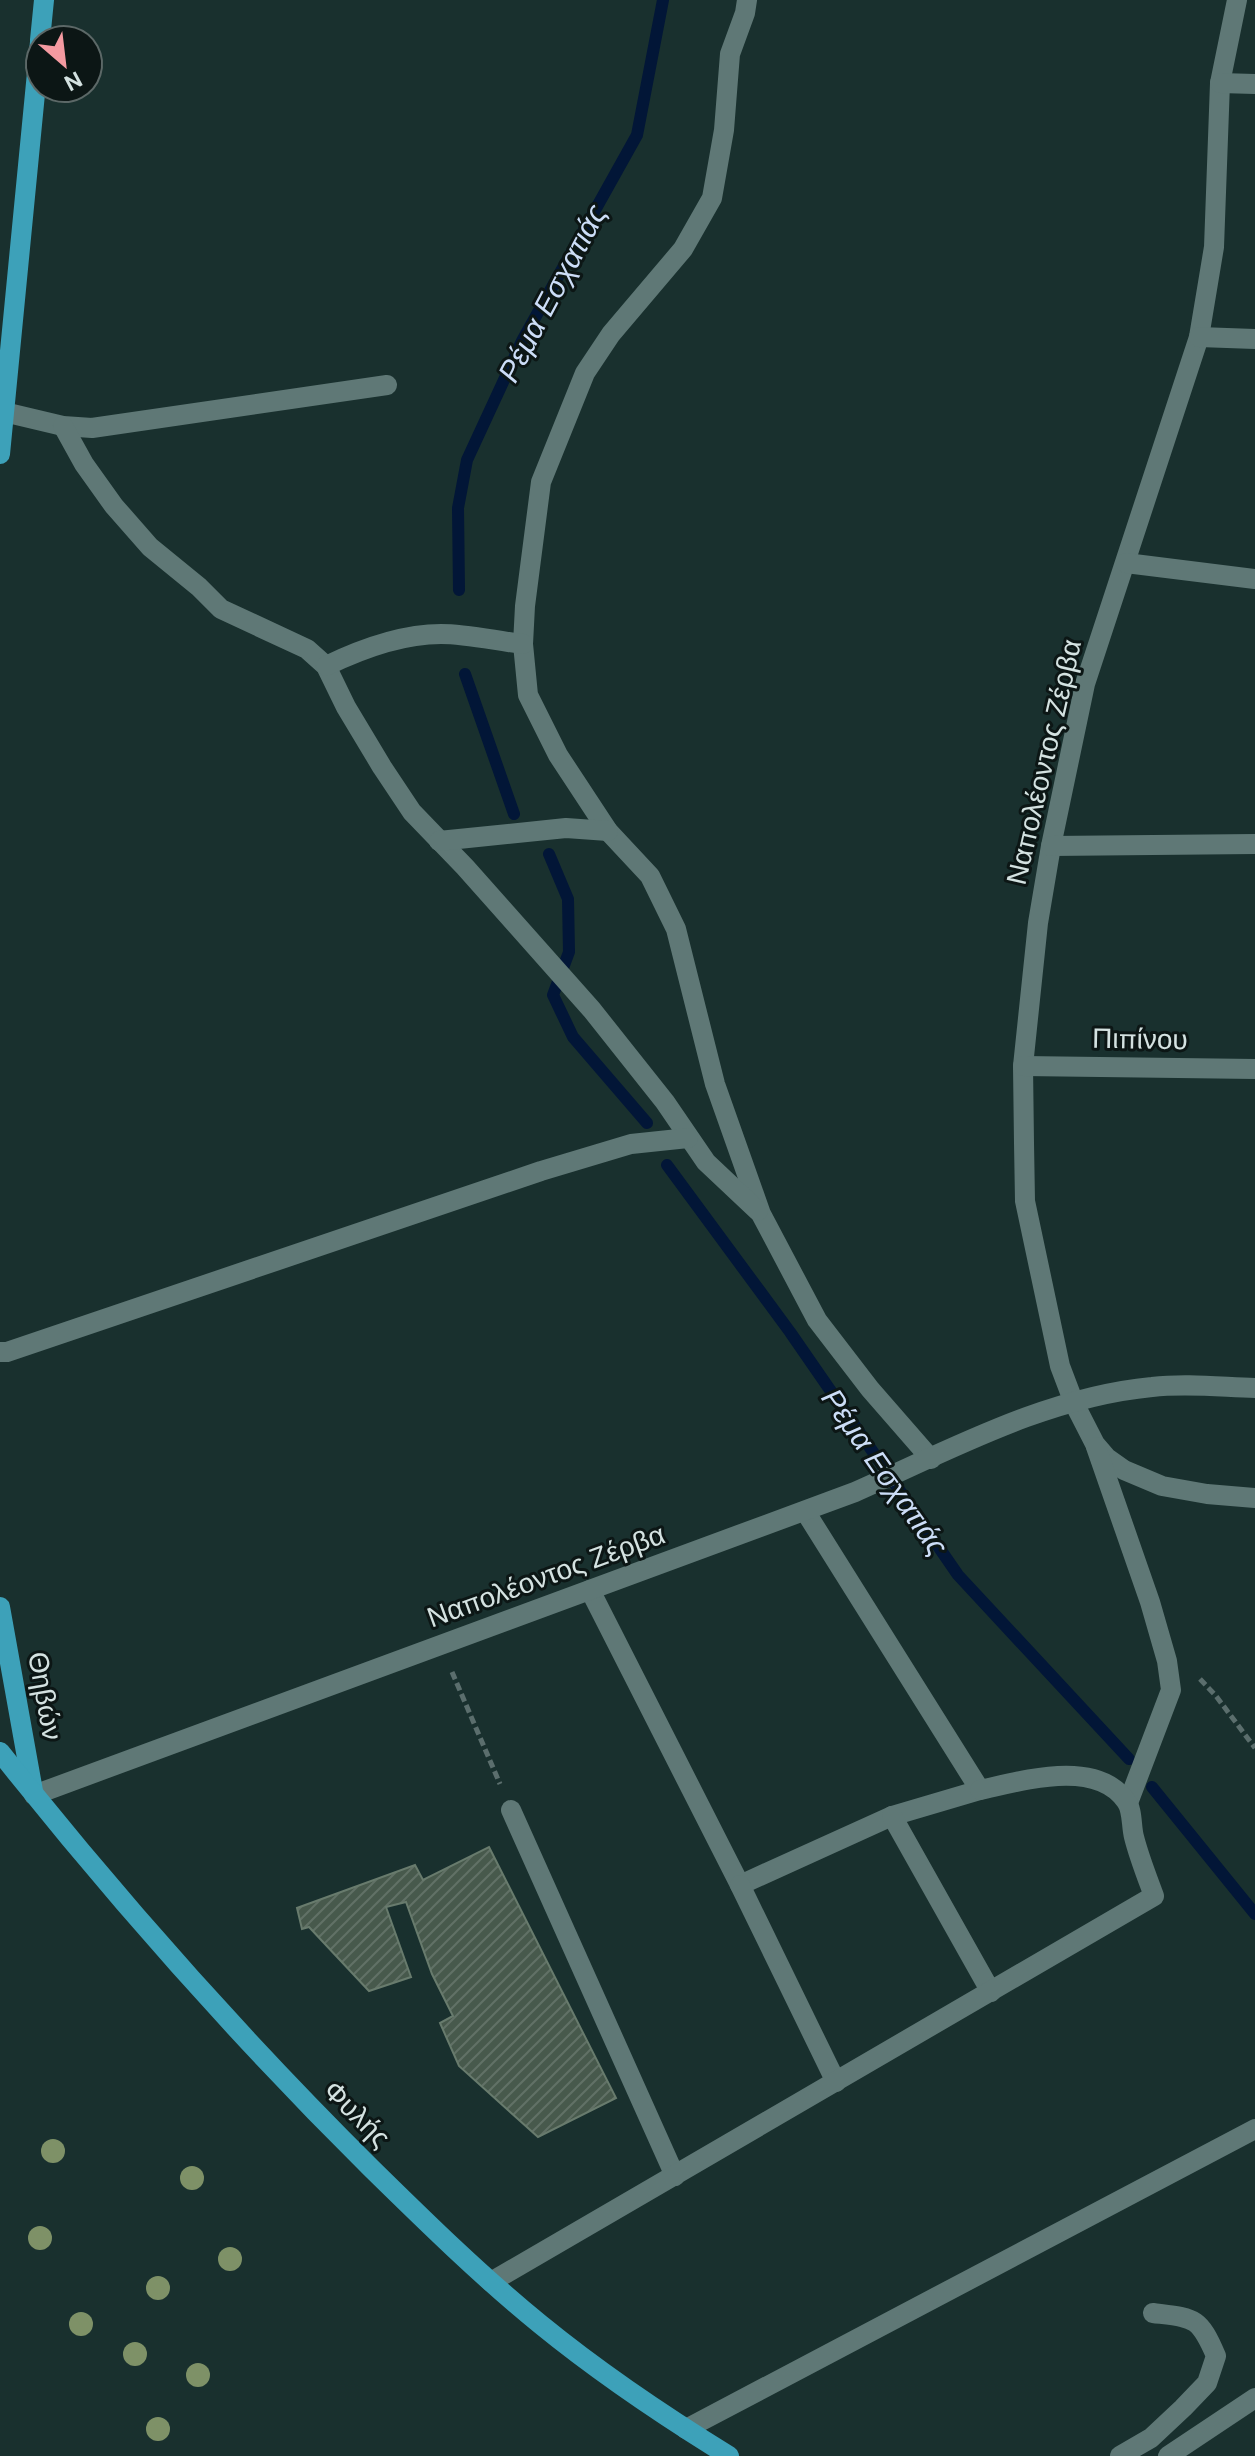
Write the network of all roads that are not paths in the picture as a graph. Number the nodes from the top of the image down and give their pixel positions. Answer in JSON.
{"nodes":[{"id":1,"x":44,"y":0,"type":"edge"},
{"id":2,"x":747,"y":0,"type":"edge"},
{"id":3,"x":1237,"y":0,"type":"edge"},
{"id":4,"x":42,"y":24,"type":"edge"},
{"id":5,"x":1220,"y":83,"type":"junction"},
{"id":6,"x":1255,"y":84,"type":"edge"},
{"id":7,"x":34,"y":104,"type":"edge"},
{"id":8,"x":1199,"y":337,"type":"junction"},
{"id":9,"x":1255,"y":339,"type":"edge"},
{"id":10,"x":387,"y":385,"type":"dead end"},
{"id":11,"x":4,"y":412,"type":"junction"},
{"id":12,"x":63,"y":426,"type":"junction"},
{"id":13,"x":0,"y":454,"type":"edge"},
{"id":14,"x":1126,"y":563,"type":"junction"},
{"id":15,"x":1255,"y":579,"type":"edge"},
{"id":16,"x":523,"y":644,"type":"junction"},
{"id":17,"x":326,"y":666,"type":"junction"},
{"id":18,"x":608,"y":831,"type":"junction"},
{"id":19,"x":439,"y":841,"type":"junction"},
{"id":20,"x":1255,"y":844,"type":"edge"},
{"id":21,"x":1051,"y":846,"type":"junction"},
{"id":22,"x":1023,"y":1066,"type":"junction"},
{"id":23,"x":1255,"y":1069,"type":"edge"},
{"id":24,"x":688,"y":1138,"type":"junction"},
{"id":25,"x":761,"y":1214,"type":"junction"},
{"id":26,"x":0,"y":1352,"type":"edge"},
{"id":27,"x":1255,"y":1388,"type":"edge"},
{"id":28,"x":1074,"y":1403,"type":"junction"},
{"id":29,"x":1101,"y":1451,"type":"junction"},
{"id":30,"x":923,"y":1462,"type":"junction"},
{"id":31,"x":1255,"y":1498,"type":"edge"},
{"id":32,"x":805,"y":1511,"type":"junction"},
{"id":33,"x":590,"y":1590,"type":"junction"},
{"id":34,"x":0,"y":1607,"type":"edge"},
{"id":35,"x":0,"y":1752,"type":"edge"},
{"id":36,"x":980,"y":1790,"type":"junction"},
{"id":37,"x":34,"y":1795,"type":"junction"},
{"id":38,"x":1128,"y":1803,"type":"junction"},
{"id":39,"x":511,"y":1810,"type":"road end"},
{"id":40,"x":892,"y":1816,"type":"junction"},
{"id":41,"x":740,"y":1885,"type":"junction"},
{"id":42,"x":991,"y":1992,"type":"junction"},
{"id":43,"x":836,"y":2082,"type":"junction"},
{"id":44,"x":1255,"y":2129,"type":"edge"},
{"id":45,"x":675,"y":2176,"type":"junction"},
{"id":46,"x":491,"y":2282,"type":"junction"},
{"id":47,"x":1153,"y":2313,"type":"dead end"},
{"id":48,"x":1255,"y":2398,"type":"edge"},
{"id":49,"x":686,"y":2429,"type":"junction"},
{"id":50,"x":729,"y":2456,"type":"edge"},
{"id":51,"x":1120,"y":2456,"type":"edge"},
{"id":52,"x":1168,"y":2456,"type":"edge"}],
"edges":[{"from":1,"to":4,"type":"main road"},
{"from":2,"to":16,"type":"street"},
{"from":3,"to":5,"type":"street","name":"Ναπολέοντος Ζέρβα"},
{"from":5,"to":6,"type":"street"},
{"from":5,"to":8,"type":"street","name":"Ναπολέοντος Ζέρβα"},
{"from":7,"to":11,"type":"main road"},
{"from":8,"to":9,"type":"street"},
{"from":8,"to":14,"type":"street","name":"Ναπολέοντος Ζέρβα"},
{"from":10,"to":12,"type":"street"},
{"from":11,"to":12,"type":"street"},
{"from":11,"to":13,"type":"main road"},
{"from":12,"to":17,"type":"street"},
{"from":14,"to":15,"type":"street"},
{"from":14,"to":21,"type":"street","name":"Ναπολέοντος Ζέρβα"},
{"from":16,"to":17,"type":"street"},
{"from":16,"to":18,"type":"street"},
{"from":17,"to":19,"type":"street"},
{"from":18,"to":19,"type":"street"},
{"from":18,"to":25,"type":"street"},
{"from":19,"to":24,"type":"street"},
{"from":20,"to":21,"type":"street"},
{"from":21,"to":22,"type":"street","name":"Ναπολέοντος Ζέρβα"},
{"from":22,"to":23,"type":"street","name":"Πιπίνου"},
{"from":22,"to":28,"type":"street","name":"Ναπολέοντος Ζέρβα"},
{"from":24,"to":25,"type":"street"},
{"from":24,"to":26,"type":"street"},
{"from":25,"to":30,"type":"street"},
{"from":27,"to":28,"type":"street"},
{"from":28,"to":29,"type":"street","name":"Ναπολέοντος Ζέρβα"},
{"from":28,"to":30,"type":"street","name":"Ναπολέοντος Ζέρβα"},
{"from":29,"to":31,"type":"street"},
{"from":29,"to":38,"type":"street","name":"Ναπολέοντος Ζέρβα"},
{"from":30,"to":32,"type":"street","name":"Ναπολέοντος Ζέρβα"},
{"from":32,"to":33,"type":"street","name":"Ναπολέοντος Ζέρβα"},
{"from":32,"to":36,"type":"street"},
{"from":33,"to":37,"type":"street","name":"Ναπολέοντος Ζέρβα"},
{"from":33,"to":41,"type":"street"},
{"from":34,"to":37,"type":"main road","name":"Θηβών"},
{"from":35,"to":37,"type":"main road","name":"Φυλής"},
{"from":36,"to":38,"type":"street"},
{"from":36,"to":40,"type":"street"},
{"from":37,"to":46,"type":"main road","name":"Φυλής"},
{"from":38,"to":42,"type":"street"},
{"from":39,"to":45,"type":"street"},
{"from":40,"to":41,"type":"street"},
{"from":40,"to":42,"type":"street"},
{"from":41,"to":43,"type":"street"},
{"from":42,"to":43,"type":"street"},
{"from":43,"to":45,"type":"street"},
{"from":44,"to":49,"type":"street"},
{"from":45,"to":46,"type":"street"},
{"from":46,"to":49,"type":"main road","name":"Φυλής"},
{"from":47,"to":51,"type":"street"},
{"from":48,"to":52,"type":"street"},
{"from":49,"to":50,"type":"main road","name":"Φυλής"}]}
